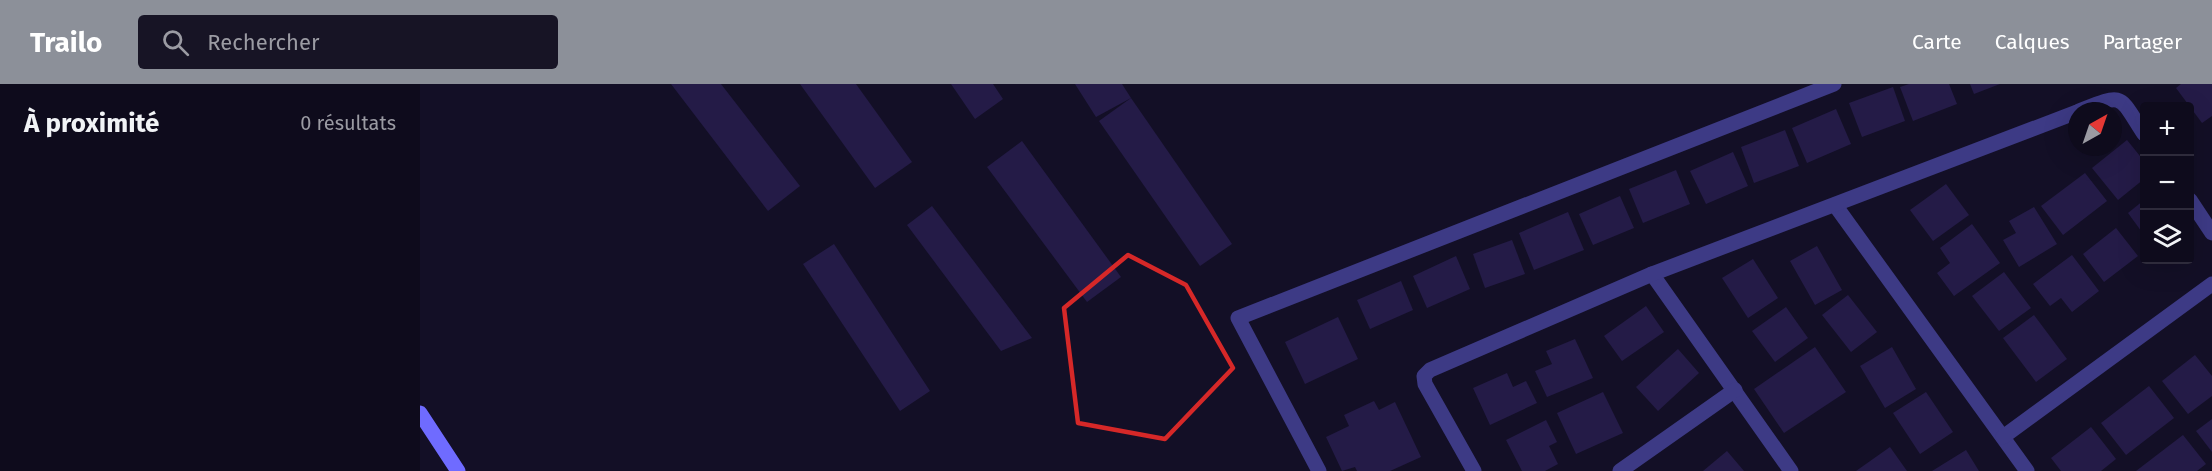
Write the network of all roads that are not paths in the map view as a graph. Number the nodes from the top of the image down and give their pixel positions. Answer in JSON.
{"nodes":[{"id":1,"x":1834,"y":84,"type":"edge"},
{"id":2,"x":2103,"y":102,"type":"edge"},
{"id":3,"x":2122,"y":102,"type":"edge"},
{"id":4,"x":2122,"y":102,"type":"edge"},
{"id":5,"x":2068,"y":115,"type":"edge"},
{"id":6,"x":2140,"y":127,"type":"edge"},
{"id":7,"x":1835,"y":205,"type":"junction"},
{"id":8,"x":2194,"y":206,"type":"edge"},
{"id":9,"x":2212,"y":233,"type":"edge"},
{"id":10,"x":1652,"y":274,"type":"junction"},
{"id":11,"x":2212,"y":284,"type":"edge"},
{"id":12,"x":1735,"y":390,"type":"junction"},
{"id":13,"x":420,"y":413,"type":"edge"},
{"id":14,"x":2003,"y":436,"type":"junction"},
{"id":15,"x":459,"y":471,"type":"edge"},
{"id":16,"x":1319,"y":471,"type":"edge"},
{"id":17,"x":1474,"y":471,"type":"edge"},
{"id":18,"x":1620,"y":471,"type":"edge"},
{"id":19,"x":1791,"y":471,"type":"edge"},
{"id":20,"x":2028,"y":471,"type":"edge"}],
"edges":[{"from":1,"to":16,"type":"street"},
{"from":2,"to":4,"type":"street"},
{"from":3,"to":6,"type":"street"},
{"from":5,"to":7,"type":"street"},
{"from":7,"to":10,"type":"street"},
{"from":7,"to":14,"type":"street"},
{"from":8,"to":9,"type":"street"},
{"from":10,"to":12,"type":"street"},
{"from":10,"to":17,"type":"street"},
{"from":11,"to":14,"type":"street"},
{"from":12,"to":18,"type":"street"},
{"from":12,"to":19,"type":"street"},
{"from":13,"to":15,"type":"main road"},
{"from":14,"to":20,"type":"street"}]}
